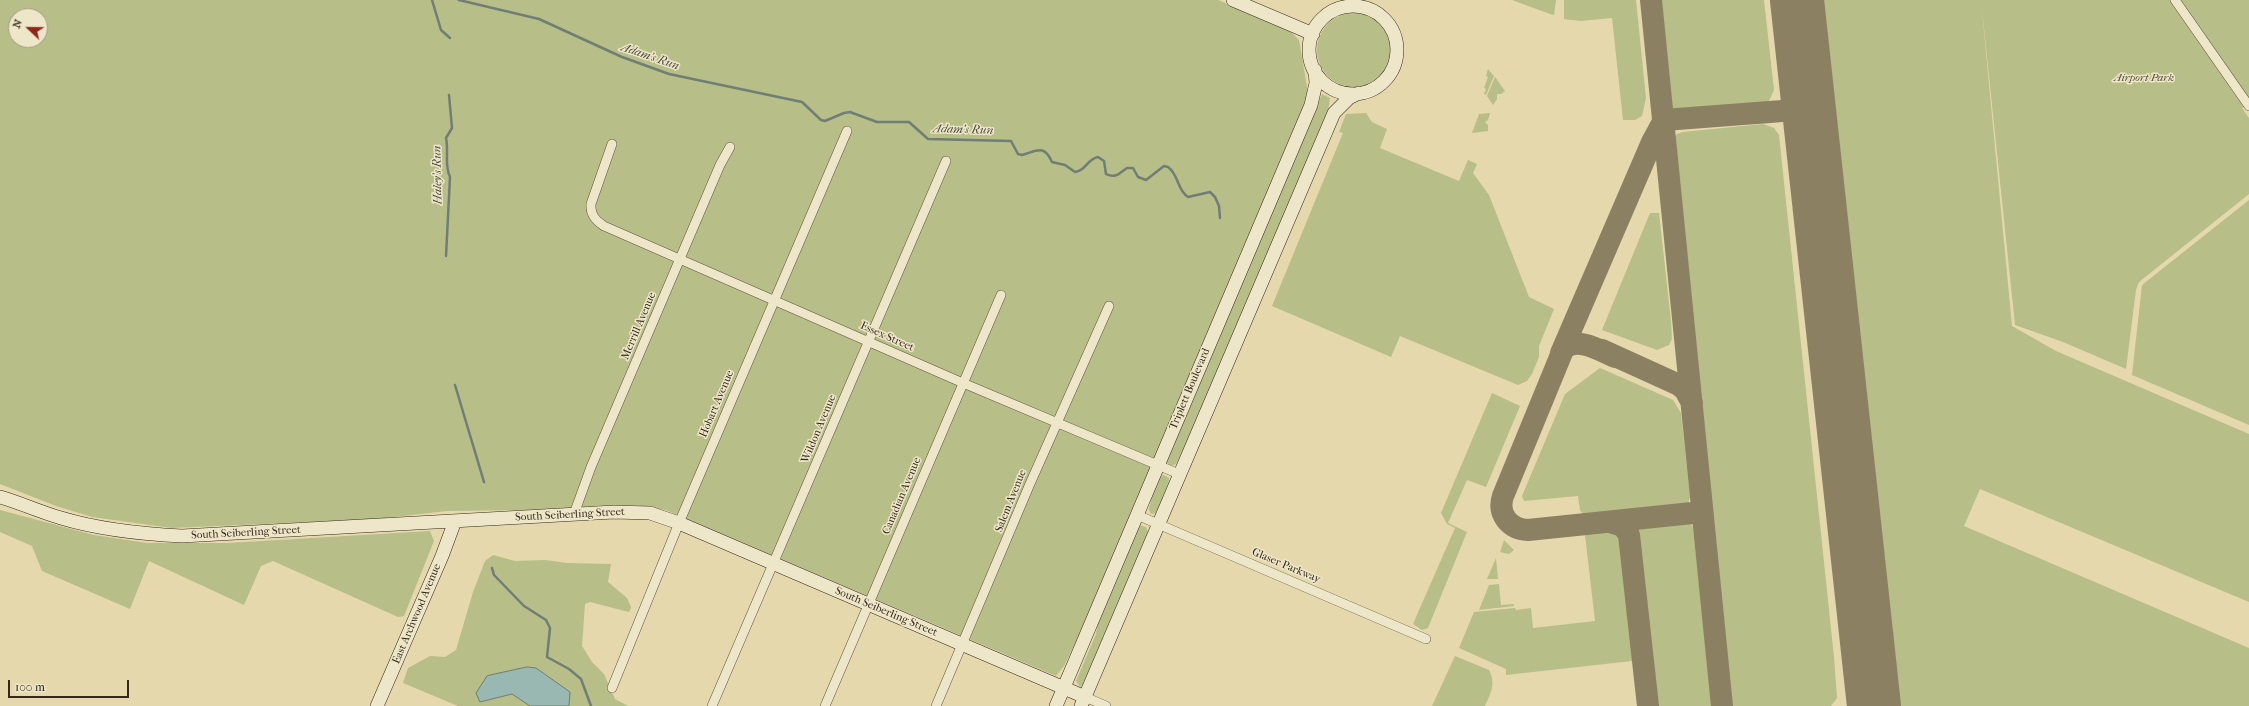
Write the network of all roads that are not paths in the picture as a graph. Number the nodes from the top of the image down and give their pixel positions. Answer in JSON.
{"nodes":[{"id":1,"x":1233,"y":0,"type":"edge"},
{"id":2,"x":1335,"y":0,"type":"edge"},
{"id":3,"x":1371,"y":0,"type":"edge"},
{"id":4,"x":2175,"y":0,"type":"edge"},
{"id":5,"x":1329,"y":13,"type":"junction"},
{"id":6,"x":1378,"y":13,"type":"junction"},
{"id":7,"x":1312,"y":34,"type":"junction"},
{"id":8,"x":1315,"y":70,"type":"junction"},
{"id":9,"x":1359,"y":93,"type":"junction"},
{"id":10,"x":2249,"y":106,"type":"edge"},
{"id":11,"x":847,"y":131,"type":"dead end"},
{"id":12,"x":612,"y":144,"type":"dead end"},
{"id":13,"x":730,"y":147,"type":"dead end"},
{"id":14,"x":946,"y":161,"type":"dead end"},
{"id":15,"x":680,"y":259,"type":"junction"},
{"id":16,"x":1001,"y":295,"type":"dead end"},
{"id":17,"x":775,"y":302,"type":"junction"},
{"id":18,"x":1109,"y":306,"type":"dead end"},
{"id":19,"x":868,"y":342,"type":"junction"},
{"id":20,"x":963,"y":383,"type":"junction"},
{"id":21,"x":1058,"y":424,"type":"junction"},
{"id":22,"x":1158,"y":466,"type":"junction"},
{"id":23,"x":1179,"y":474,"type":"junction"},
{"id":24,"x":0,"y":497,"type":"edge"},
{"id":25,"x":574,"y":514,"type":"junction"},
{"id":26,"x":1137,"y":515,"type":"junction"},
{"id":27,"x":454,"y":521,"type":"junction"},
{"id":28,"x":679,"y":524,"type":"junction"},
{"id":29,"x":1158,"y":524,"type":"junction"},
{"id":30,"x":774,"y":564,"type":"junction"},
{"id":31,"x":869,"y":605,"type":"junction"},
{"id":32,"x":1426,"y":639,"type":"dead end"},
{"id":33,"x":964,"y":645,"type":"junction"},
{"id":34,"x":612,"y":688,"type":"dead end"},
{"id":35,"x":1064,"y":688,"type":"junction"},
{"id":36,"x":1083,"y":702,"type":"edge"},
{"id":37,"x":377,"y":706,"type":"edge"},
{"id":38,"x":712,"y":706,"type":"edge"},
{"id":39,"x":825,"y":706,"type":"edge"},
{"id":40,"x":936,"y":706,"type":"edge"},
{"id":41,"x":1056,"y":706,"type":"edge"},
{"id":42,"x":1106,"y":706,"type":"edge"}],
"edges":[{"from":1,"to":7,"type":"main road"},
{"from":2,"to":5,"type":"main road"},
{"from":3,"to":6,"type":"main road"},
{"from":4,"to":10,"type":"street"},
{"from":5,"to":6,"type":"main road"},
{"from":5,"to":7,"type":"main road"},
{"from":6,"to":9,"type":"main road"},
{"from":7,"to":8,"type":"main road"},
{"from":8,"to":9,"type":"main road"},
{"from":8,"to":22,"type":"main road","name":"Triplett Boulevard"},
{"from":9,"to":23,"type":"main road","name":"Triplett Boulevard"},
{"from":11,"to":17,"type":"street","name":"Hobart Avenue"},
{"from":12,"to":15,"type":"street","name":"Essex Street"},
{"from":13,"to":15,"type":"street","name":"Merrill Avenue"},
{"from":14,"to":19,"type":"street","name":"Wildon Avenue"},
{"from":15,"to":17,"type":"street","name":"Essex Street"},
{"from":15,"to":25,"type":"street","name":"Merrill Avenue"},
{"from":16,"to":20,"type":"street","name":"Canadian Avenue"},
{"from":17,"to":19,"type":"street","name":"Essex Street"},
{"from":17,"to":28,"type":"street","name":"Hobart Avenue"},
{"from":18,"to":21,"type":"street","name":"Salem Avenue"},
{"from":19,"to":20,"type":"street","name":"Essex Street"},
{"from":19,"to":30,"type":"street","name":"Wildon Avenue"},
{"from":20,"to":21,"type":"street","name":"Essex Street"},
{"from":20,"to":31,"type":"street","name":"Canadian Avenue"},
{"from":21,"to":22,"type":"street","name":"Essex Street"},
{"from":21,"to":33,"type":"street","name":"Salem Avenue"},
{"from":22,"to":23,"type":"street","name":"Essex Street"},
{"from":22,"to":26,"type":"main road","name":"Triplett Boulevard"},
{"from":23,"to":29,"type":"main road","name":"Triplett Boulevard"},
{"from":24,"to":27,"type":"main road","name":"South Seiberling Street"},
{"from":25,"to":27,"type":"main road","name":"South Seiberling Street"},
{"from":25,"to":28,"type":"main road","name":"South Seiberling Street"},
{"from":26,"to":29,"type":"street","name":"Glaser Parkway"},
{"from":26,"to":35,"type":"main road","name":"Triplett Boulevard"},
{"from":27,"to":37,"type":"main road","name":"East Archwood Avenue"},
{"from":28,"to":30,"type":"main road","name":"South Seiberling Street"},
{"from":28,"to":34,"type":"street","name":"Hobart Avenue"},
{"from":29,"to":32,"type":"street","name":"Glaser Parkway"},
{"from":29,"to":36,"type":"main road","name":"Triplett Boulevard"},
{"from":30,"to":31,"type":"main road","name":"South Seiberling Street"},
{"from":30,"to":38,"type":"street","name":"Wildon Avenue"},
{"from":31,"to":33,"type":"main road","name":"South Seiberling Street"},
{"from":31,"to":39,"type":"street","name":"Canadian Avenue"},
{"from":33,"to":35,"type":"main road","name":"South Seiberling Street"},
{"from":33,"to":40,"type":"street","name":"Salem Avenue"},
{"from":35,"to":36,"type":"main road","name":"South Seiberling Street"},
{"from":35,"to":41,"type":"main road","name":"Triplett Boulevard"},
{"from":36,"to":42,"type":"street","name":"South Seiberling Street"}]}
